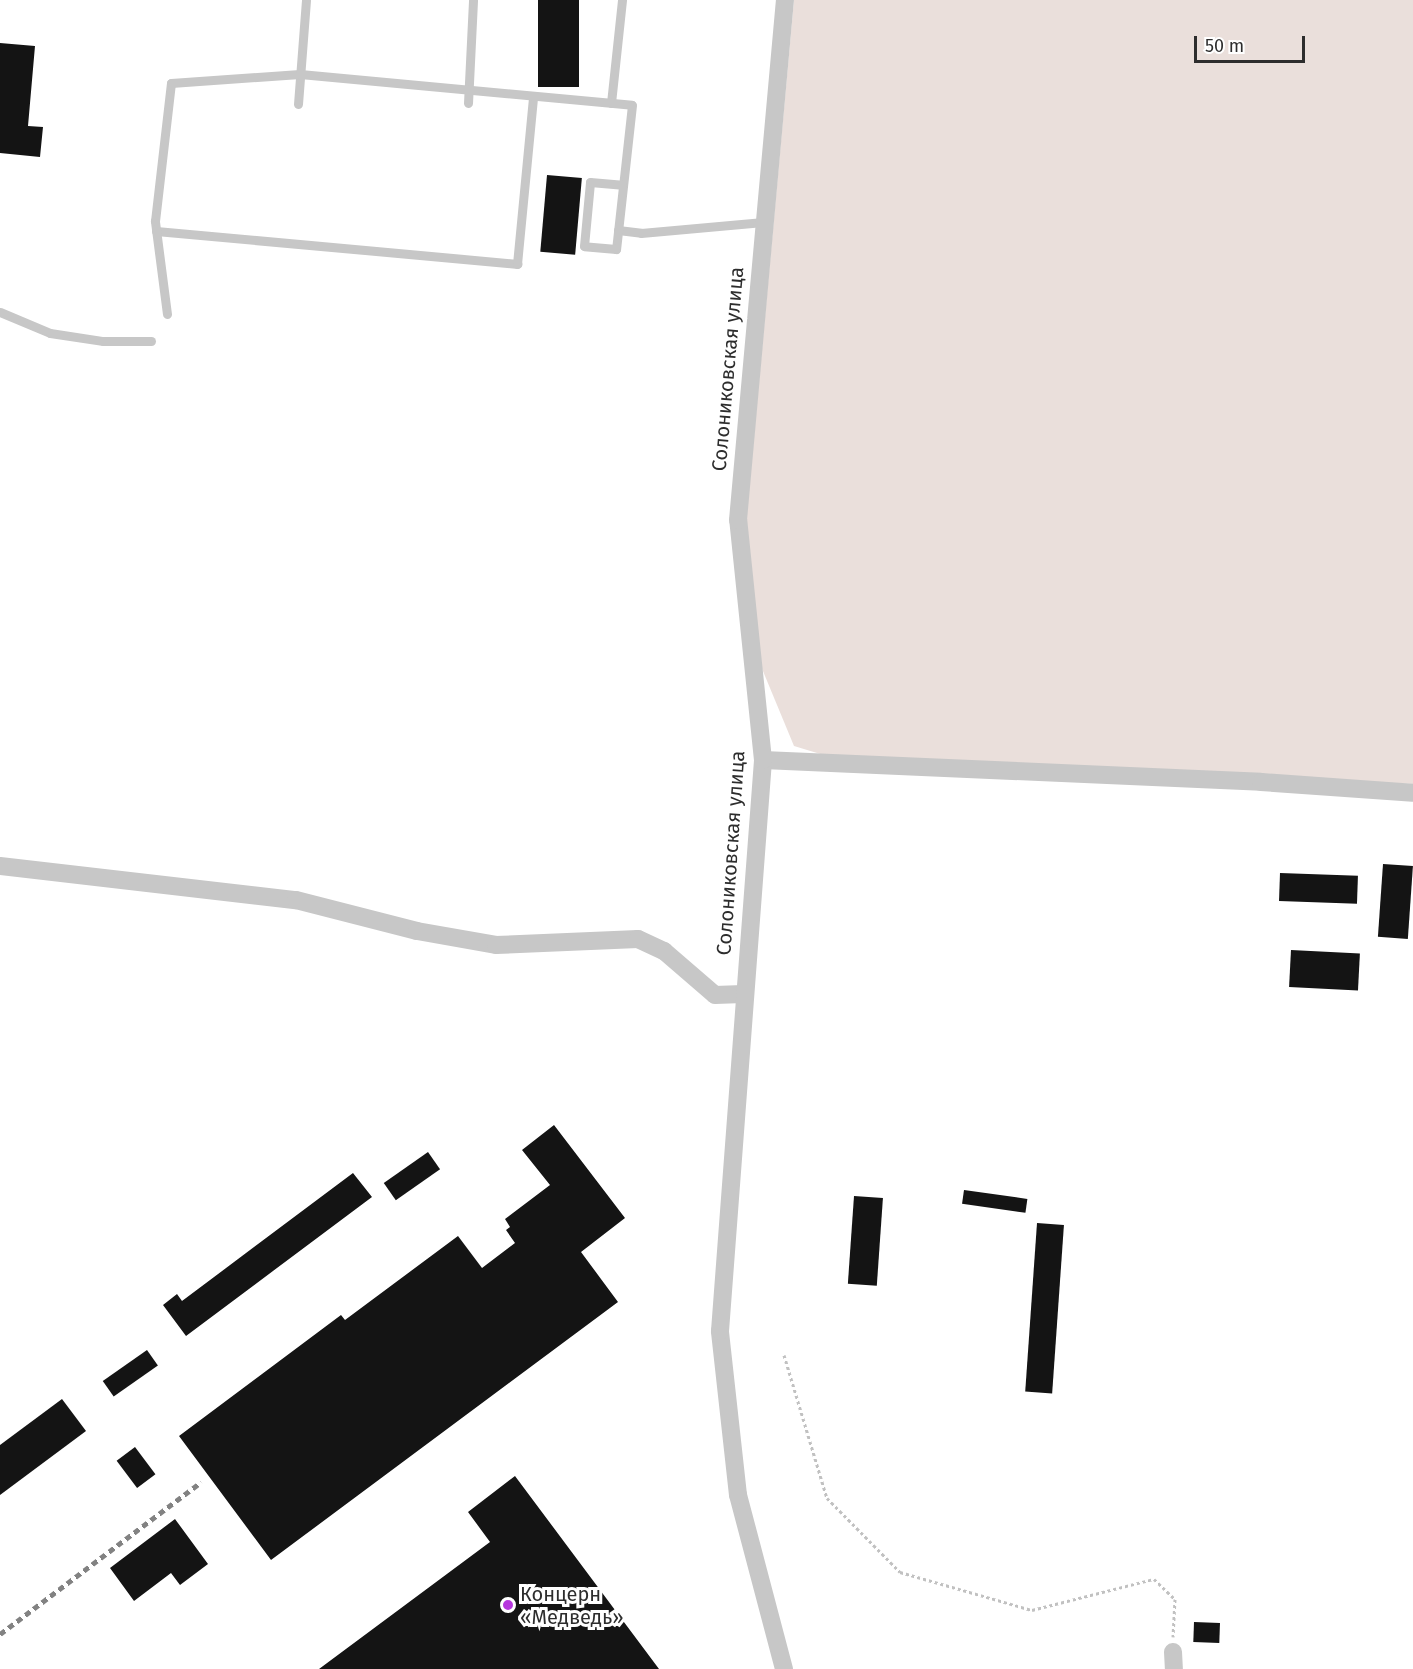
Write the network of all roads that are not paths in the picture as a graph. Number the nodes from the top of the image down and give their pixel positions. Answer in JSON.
{"nodes":[{"id":1,"x":306,"y":0,"type":"edge"},
{"id":2,"x":473,"y":0,"type":"edge"},
{"id":3,"x":622,"y":0,"type":"edge"},
{"id":4,"x":785,"y":0,"type":"edge"},
{"id":5,"x":300,"y":74,"type":"junction"},
{"id":6,"x":468,"y":92,"type":"junction"},
{"id":7,"x":533,"y":97,"type":"junction"},
{"id":8,"x":611,"y":103,"type":"junction"},
{"id":9,"x":298,"y":104,"type":"dead end"},
{"id":10,"x":468,"y":104,"type":"dead end"},
{"id":11,"x":622,"y":185,"type":"junction"},
{"id":12,"x":764,"y":222,"type":"junction"},
{"id":13,"x":618,"y":230,"type":"junction"},
{"id":14,"x":156,"y":231,"type":"junction"},
{"id":15,"x":0,"y":312,"type":"edge"},
{"id":16,"x":167,"y":314,"type":"dead end"},
{"id":17,"x":151,"y":341,"type":"dead end"},
{"id":18,"x":763,"y":760,"type":"junction"},
{"id":19,"x":1413,"y":793,"type":"edge"},
{"id":20,"x":0,"y":866,"type":"edge"},
{"id":21,"x":743,"y":994,"type":"junction"},
{"id":22,"x":784,"y":1669,"type":"edge"}],
"edges":[{"from":1,"to":5,"type":"lane"},
{"from":2,"to":6,"type":"lane"},
{"from":3,"to":8,"type":"lane"},
{"from":4,"to":12,"type":"street","name":"Солониковская улица"},
{"from":5,"to":6,"type":"lane"},
{"from":5,"to":9,"type":"lane"},
{"from":5,"to":14,"type":"lane"},
{"from":6,"to":7,"type":"lane"},
{"from":6,"to":10,"type":"lane"},
{"from":7,"to":8,"type":"lane"},
{"from":7,"to":14,"type":"lane"},
{"from":8,"to":11,"type":"lane"},
{"from":11,"to":13,"type":"lane"},
{"from":11,"to":13,"type":"lane"},
{"from":12,"to":13,"type":"lane"},
{"from":12,"to":18,"type":"street","name":"Солониковская улица"},
{"from":14,"to":16,"type":"lane"},
{"from":15,"to":17,"type":"lane"},
{"from":18,"to":19,"type":"street"},
{"from":18,"to":21,"type":"street","name":"Солониковская улица"},
{"from":20,"to":21,"type":"street"},
{"from":21,"to":22,"type":"street","name":"Солониковская улица"}]}
